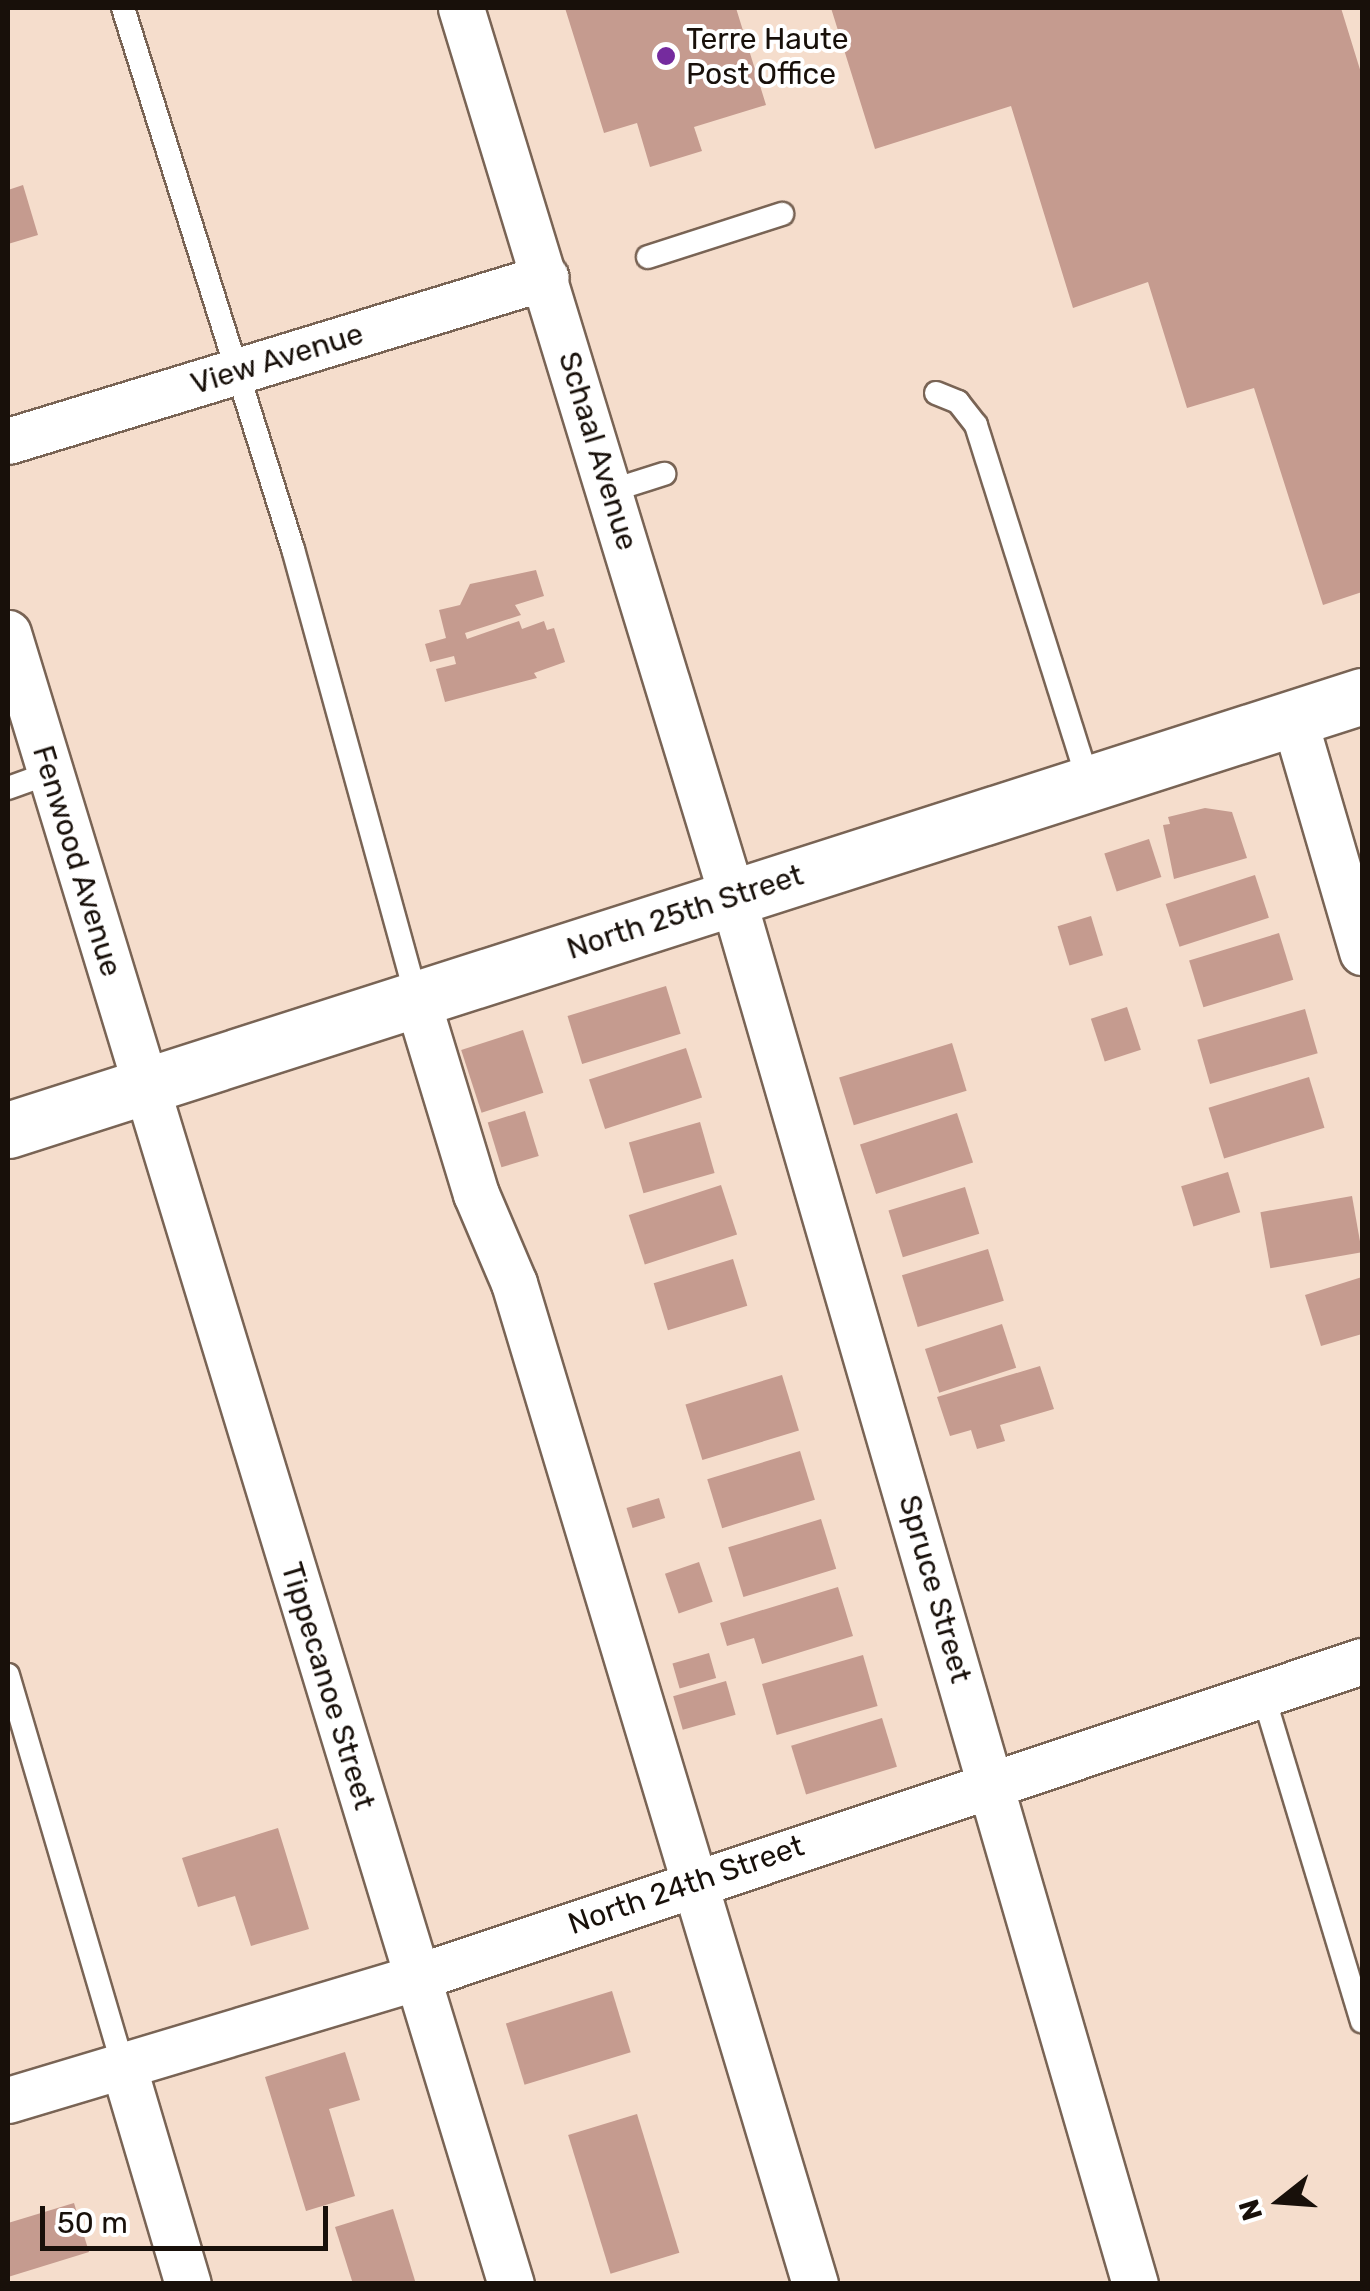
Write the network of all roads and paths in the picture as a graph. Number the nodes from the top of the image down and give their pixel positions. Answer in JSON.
{"nodes":[{"id":1,"x":123,"y":8,"type":"edge"},
{"id":2,"x":461,"y":8,"type":"edge"},
{"id":3,"x":782,"y":214,"type":"dead end"},
{"id":4,"x":648,"y":256,"type":"dead end"},
{"id":5,"x":546,"y":277,"type":"junction"},
{"id":6,"x":237,"y":371,"type":"junction"},
{"id":7,"x":936,"y":393,"type":"dead end"},
{"id":8,"x":8,"y":440,"type":"edge"},
{"id":9,"x":664,"y":474,"type":"dead end"},
{"id":10,"x":610,"y":491,"type":"junction"},
{"id":11,"x":8,"y":633,"type":"edge"},
{"id":12,"x":1362,"y":696,"type":"edge"},
{"id":13,"x":1294,"y":719,"type":"junction"},
{"id":14,"x":50,"y":773,"type":"junction"},
{"id":15,"x":1088,"y":781,"type":"junction"},
{"id":16,"x":8,"y":788,"type":"edge"},
{"id":17,"x":732,"y":896,"type":"junction"},
{"id":18,"x":1362,"y":952,"type":"edge"},
{"id":19,"x":417,"y":1000,"type":"junction"},
{"id":20,"x":146,"y":1089,"type":"junction"},
{"id":21,"x":8,"y":1130,"type":"edge"},
{"id":22,"x":1362,"y":1661,"type":"edge"},
{"id":23,"x":8,"y":1676,"type":"edge"},
{"id":24,"x":1264,"y":1694,"type":"junction"},
{"id":25,"x":991,"y":1780,"type":"junction"},
{"id":26,"x":692,"y":1883,"type":"junction"},
{"id":27,"x":417,"y":1977,"type":"junction"},
{"id":28,"x":1362,"y":2021,"type":"edge"},
{"id":29,"x":123,"y":2065,"type":"junction"},
{"id":30,"x":8,"y":2100,"type":"edge"},
{"id":31,"x":188,"y":2284,"type":"edge"},
{"id":32,"x":511,"y":2284,"type":"edge"},
{"id":33,"x":815,"y":2284,"type":"edge"},
{"id":34,"x":1135,"y":2284,"type":"edge"}],
"edges":[{"from":1,"to":6,"type":"lane"},
{"from":2,"to":5,"type":"street","name":"Schaal Avenue"},
{"from":3,"to":4,"type":"lane"},
{"from":5,"to":6,"type":"street","name":"View Avenue"},
{"from":5,"to":10,"type":"street","name":"Schaal Avenue"},
{"from":6,"to":8,"type":"street","name":"View Avenue"},
{"from":6,"to":19,"type":"lane"},
{"from":7,"to":15,"type":"lane"},
{"from":9,"to":10,"type":"lane"},
{"from":10,"to":17,"type":"street","name":"Schaal Avenue"},
{"from":11,"to":14,"type":"street","name":"Fenwood Avenue"},
{"from":12,"to":13,"type":"street","name":"North 25th Street"},
{"from":13,"to":15,"type":"street","name":"North 25th Street"},
{"from":13,"to":18,"type":"street"},
{"from":14,"to":16,"type":"lane"},
{"from":14,"to":20,"type":"street","name":"Fenwood Avenue"},
{"from":15,"to":17,"type":"street","name":"North 25th Street"},
{"from":17,"to":19,"type":"street","name":"North 25th Street"},
{"from":17,"to":25,"type":"street","name":"Spruce Street"},
{"from":19,"to":20,"type":"street","name":"North 25th Street"},
{"from":19,"to":26,"type":"street"},
{"from":20,"to":21,"type":"street","name":"North 25th Street"},
{"from":20,"to":27,"type":"street","name":"Tippecanoe Street"},
{"from":22,"to":24,"type":"street","name":"North 24th Street"},
{"from":23,"to":29,"type":"lane"},
{"from":24,"to":25,"type":"street","name":"North 24th Street"},
{"from":24,"to":28,"type":"lane"},
{"from":25,"to":26,"type":"street","name":"North 24th Street"},
{"from":25,"to":34,"type":"street","name":"Spruce Street"},
{"from":26,"to":27,"type":"street","name":"North 24th Street"},
{"from":26,"to":33,"type":"street"},
{"from":27,"to":29,"type":"street","name":"North 24th Street"},
{"from":27,"to":32,"type":"street","name":"Tippecanoe Street"},
{"from":29,"to":30,"type":"street","name":"North 24th Street"},
{"from":29,"to":31,"type":"street"}]}
